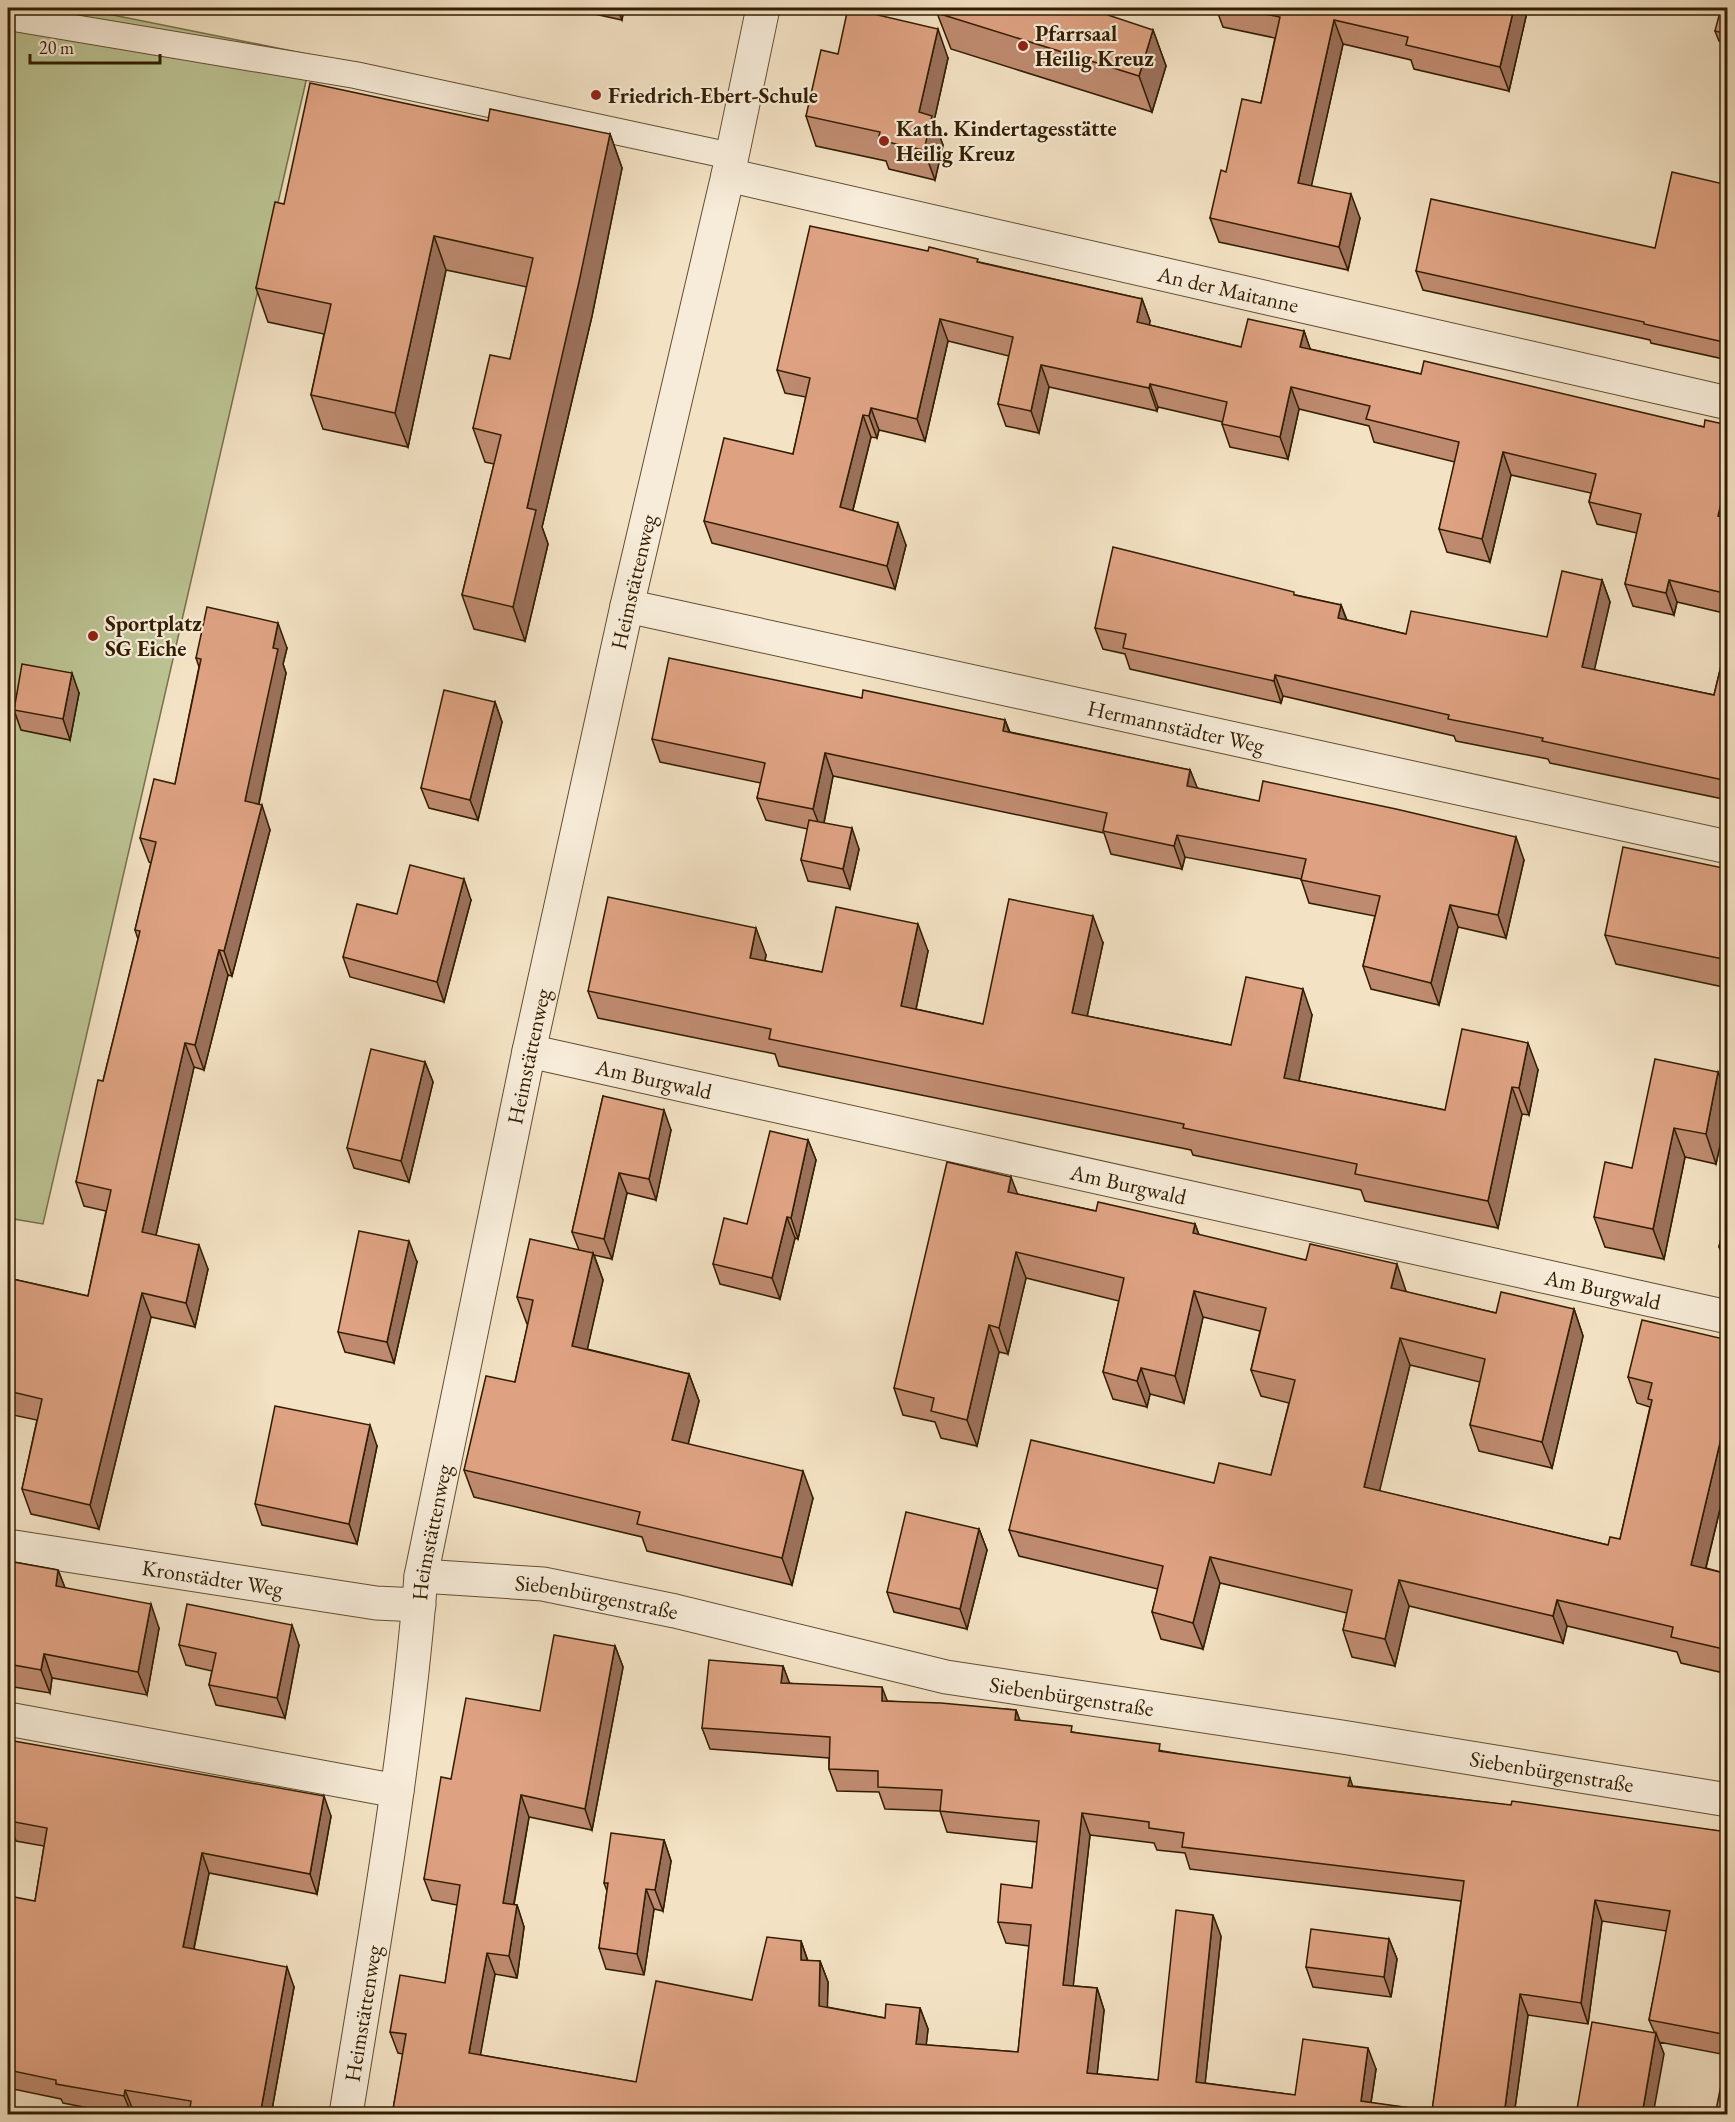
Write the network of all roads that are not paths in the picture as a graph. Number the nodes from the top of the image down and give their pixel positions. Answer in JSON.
{"nodes":[{"id":1,"x":763,"y":8,"type":"edge"},
{"id":2,"x":8,"y":17,"type":"edge"},
{"id":3,"x":729,"y":165,"type":"junction"},
{"id":4,"x":1728,"y":404,"type":"edge"},
{"id":5,"x":627,"y":606,"type":"junction"},
{"id":6,"x":1728,"y":847,"type":"edge"},
{"id":7,"x":529,"y":1052,"type":"junction"},
{"id":8,"x":1728,"y":1317,"type":"edge"},
{"id":9,"x":8,"y":1546,"type":"edge"},
{"id":10,"x":420,"y":1590,"type":"junction"},
{"id":11,"x":8,"y":1719,"type":"edge"},
{"id":12,"x":398,"y":1791,"type":"junction"},
{"id":13,"x":1728,"y":1800,"type":"edge"},
{"id":14,"x":346,"y":2115,"type":"edge"}],
"edges":[{"from":1,"to":3,"type":"street","name":"Heimstättenweg"},
{"from":2,"to":3,"type":"lane"},
{"from":3,"to":4,"type":"street","name":"An der Maitanne"},
{"from":3,"to":5,"type":"street","name":"Heimstättenweg"},
{"from":5,"to":6,"type":"street","name":"Hermannstädter Weg"},
{"from":5,"to":7,"type":"street","name":"Heimstättenweg"},
{"from":7,"to":8,"type":"street","name":"Am Burgwald"},
{"from":7,"to":10,"type":"street","name":"Heimstättenweg"},
{"from":9,"to":10,"type":"street","name":"Kronstädter Weg"},
{"from":10,"to":12,"type":"street","name":"Heimstättenweg"},
{"from":10,"to":13,"type":"street","name":"Siebenbürgenstraße"},
{"from":11,"to":12,"type":"street"},
{"from":12,"to":14,"type":"street","name":"Heimstättenweg"}]}
